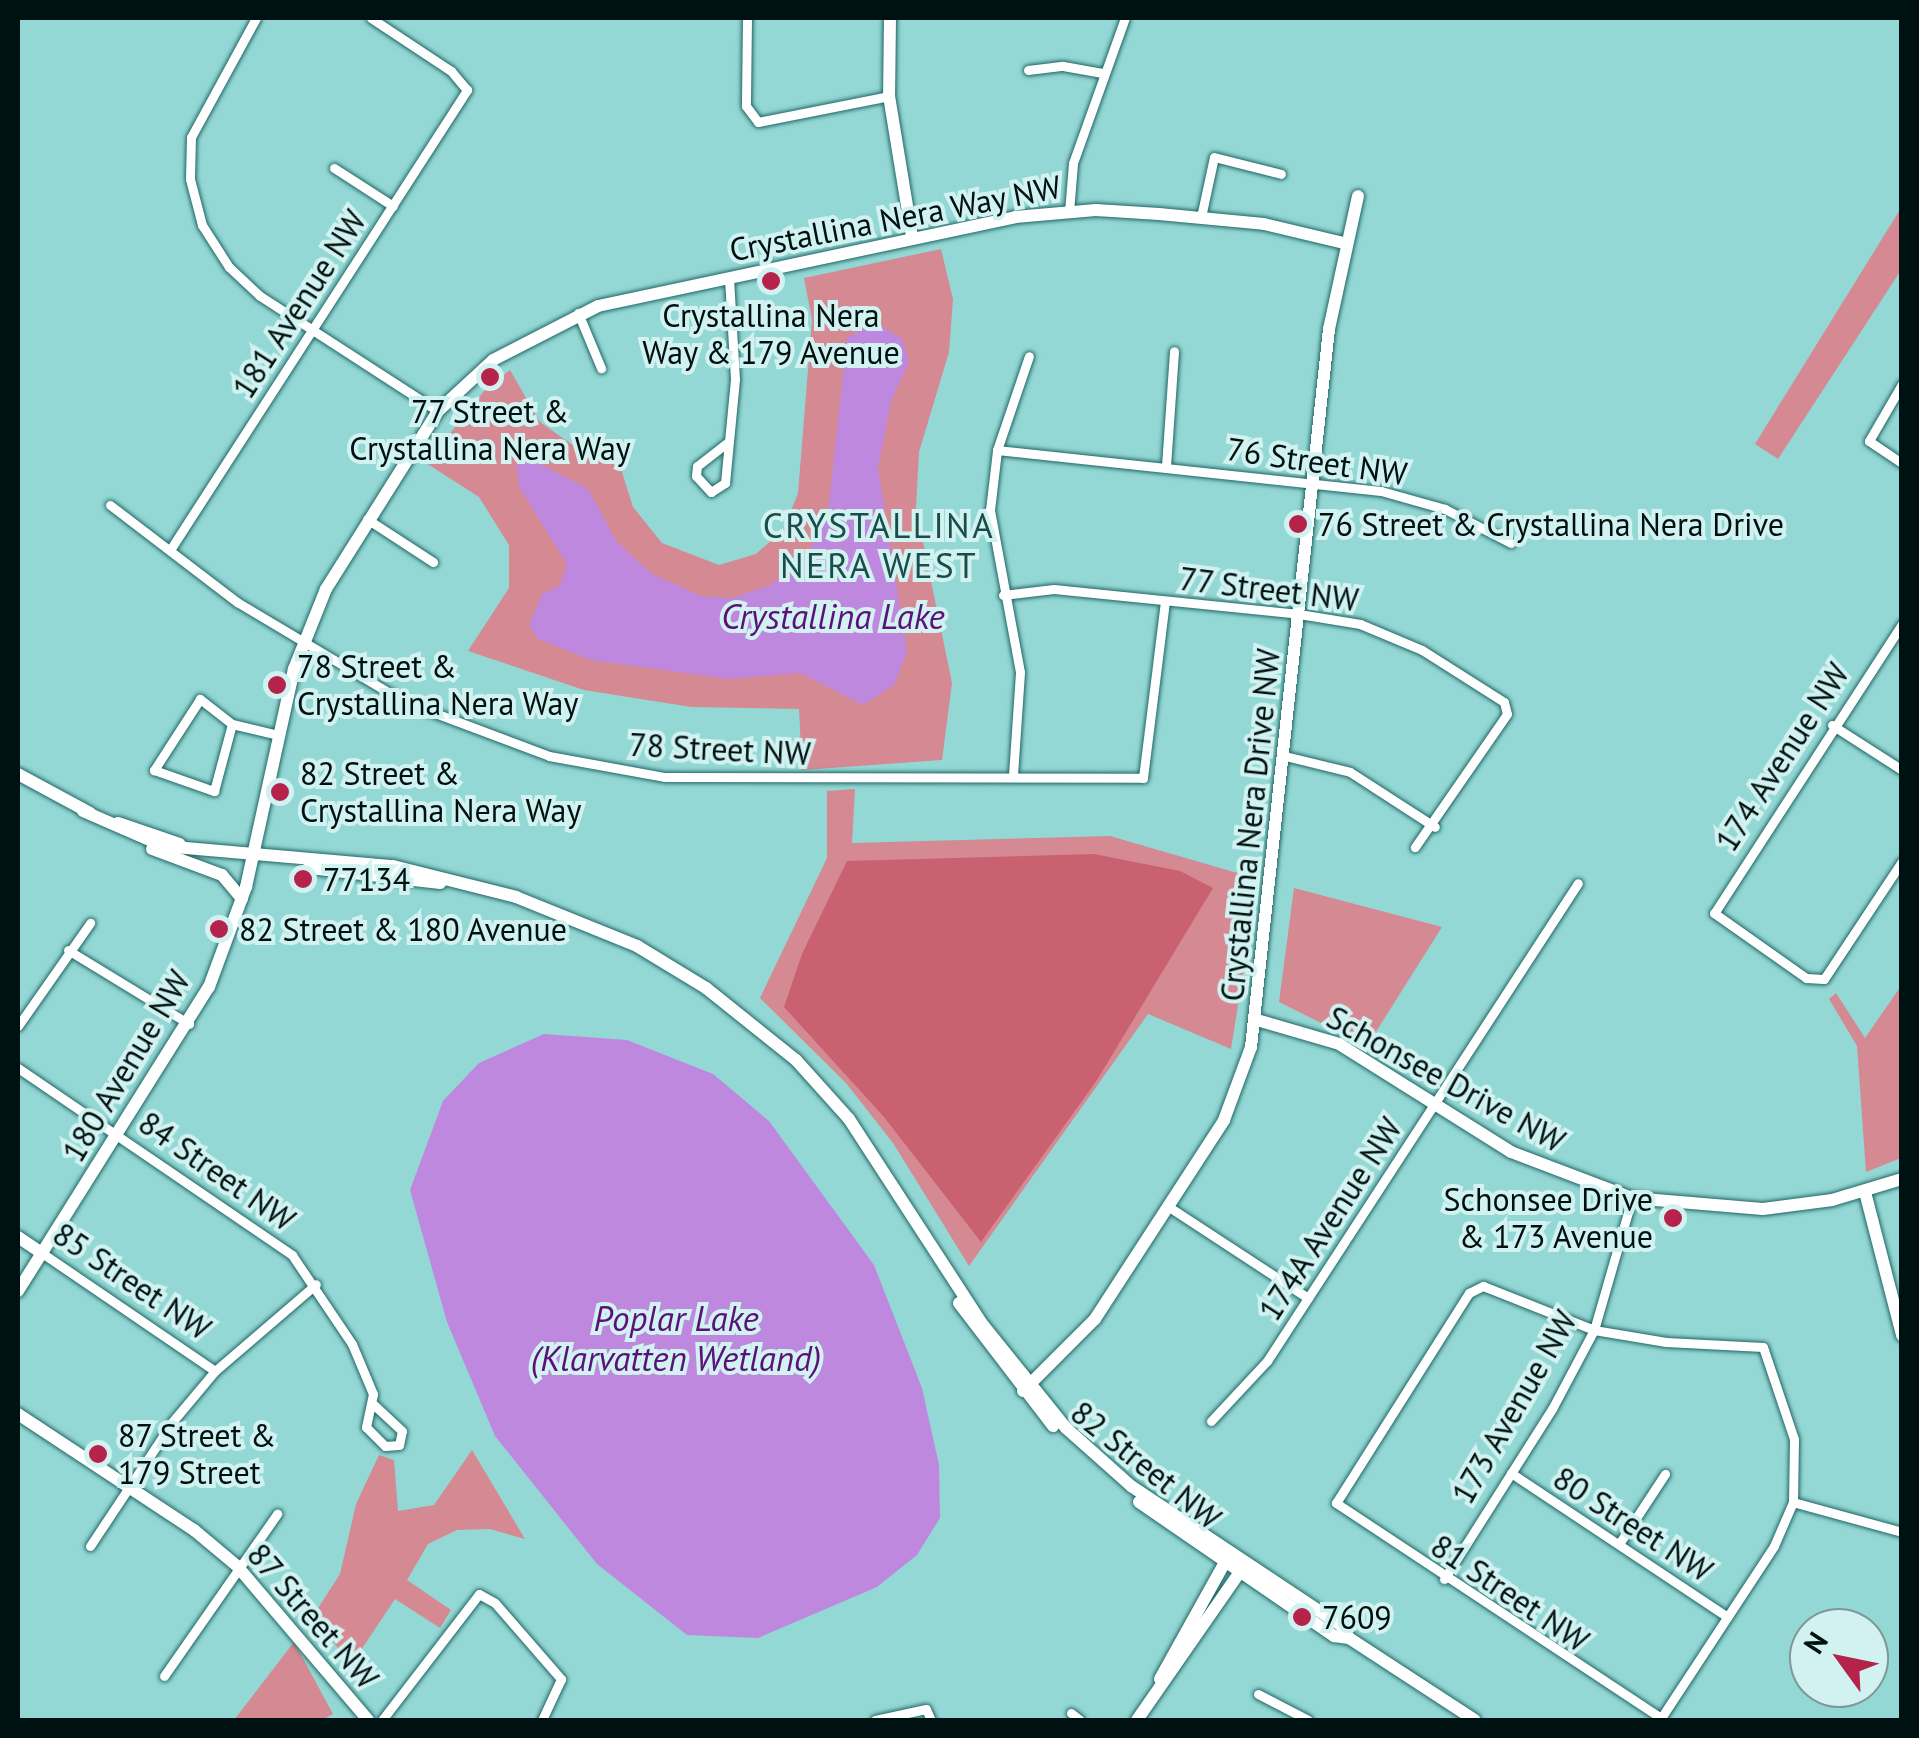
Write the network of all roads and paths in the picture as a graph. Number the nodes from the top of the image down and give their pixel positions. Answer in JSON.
{"nodes":[{"id":1,"x":256,"y":18,"type":"edge"},
{"id":2,"x":371,"y":18,"type":"edge"},
{"id":3,"x":747,"y":18,"type":"edge"},
{"id":4,"x":890,"y":18,"type":"edge"},
{"id":5,"x":1126,"y":18,"type":"edge"},
{"id":6,"x":1028,"y":70,"type":"dead end"},
{"id":7,"x":1102,"y":73,"type":"junction"},
{"id":8,"x":889,"y":96,"type":"junction"},
{"id":9,"x":334,"y":168,"type":"dead end"},
{"id":10,"x":1281,"y":174,"type":"dead end"},
{"id":11,"x":1358,"y":196,"type":"dead end"},
{"id":12,"x":393,"y":206,"type":"junction"},
{"id":13,"x":1069,"y":212,"type":"junction"},
{"id":14,"x":1201,"y":217,"type":"junction"},
{"id":15,"x":912,"y":237,"type":"junction"},
{"id":16,"x":1344,"y":243,"type":"junction"},
{"id":17,"x":730,"y":278,"type":"junction"},
{"id":18,"x":578,"y":313,"type":"junction"},
{"id":19,"x":311,"y":330,"type":"junction"},
{"id":20,"x":1174,"y":351,"type":"dead end"},
{"id":21,"x":1029,"y":356,"type":"dead end"},
{"id":22,"x":601,"y":368,"type":"dead end"},
{"id":23,"x":1902,"y":384,"type":"edge"},
{"id":24,"x":438,"y":412,"type":"junction"},
{"id":25,"x":728,"y":442,"type":"junction"},
{"id":26,"x":997,"y":450,"type":"junction"},
{"id":27,"x":1902,"y":464,"type":"edge"},
{"id":28,"x":1166,"y":466,"type":"junction"},
{"id":29,"x":1312,"y":482,"type":"junction"},
{"id":30,"x":110,"y":505,"type":"dead end"},
{"id":31,"x":367,"y":519,"type":"junction"},
{"id":32,"x":1511,"y":543,"type":"dead end"},
{"id":33,"x":170,"y":550,"type":"junction"},
{"id":34,"x":433,"y":562,"type":"dead end"},
{"id":35,"x":1004,"y":595,"type":"junction"},
{"id":36,"x":1165,"y":601,"type":"junction"},
{"id":37,"x":1299,"y":614,"type":"junction"},
{"id":38,"x":1900,"y":625,"type":"edge"},
{"id":39,"x":302,"y":644,"type":"junction"},
{"id":40,"x":232,"y":724,"type":"junction"},
{"id":41,"x":1832,"y":725,"type":"junction"},
{"id":42,"x":278,"y":734,"type":"junction"},
{"id":43,"x":1285,"y":756,"type":"junction"},
{"id":44,"x":1902,"y":770,"type":"edge"},
{"id":45,"x":18,"y":774,"type":"edge"},
{"id":46,"x":1013,"y":775,"type":"junction"},
{"id":47,"x":84,"y":811,"type":"junction"},
{"id":48,"x":1435,"y":827,"type":"junction"},
{"id":49,"x":118,"y":831,"type":"junction"},
{"id":50,"x":184,"y":846,"type":"junction"},
{"id":51,"x":1415,"y":847,"type":"dead end"},
{"id":52,"x":253,"y":856,"type":"junction"},
{"id":53,"x":1902,"y":861,"type":"edge"},
{"id":54,"x":1578,"y":883,"type":"dead end"},
{"id":55,"x":242,"y":899,"type":"junction"},
{"id":56,"x":90,"y":923,"type":"dead end"},
{"id":57,"x":68,"y":950,"type":"junction"},
{"id":58,"x":1257,"y":1020,"type":"junction"},
{"id":59,"x":189,"y":1024,"type":"junction"},
{"id":60,"x":18,"y":1026,"type":"edge"},
{"id":61,"x":18,"y":1068,"type":"edge"},
{"id":62,"x":1434,"y":1104,"type":"junction"},
{"id":63,"x":119,"y":1134,"type":"junction"},
{"id":64,"x":1902,"y":1179,"type":"edge"},
{"id":65,"x":1865,"y":1192,"type":"junction"},
{"id":66,"x":1632,"y":1198,"type":"junction"},
{"id":67,"x":1169,"y":1207,"type":"junction"},
{"id":68,"x":18,"y":1237,"type":"edge"},
{"id":69,"x":42,"y":1253,"type":"junction"},
{"id":70,"x":316,"y":1284,"type":"junction"},
{"id":71,"x":18,"y":1291,"type":"edge"},
{"id":72,"x":1308,"y":1298,"type":"junction"},
{"id":73,"x":1594,"y":1330,"type":"junction"},
{"id":74,"x":1902,"y":1335,"type":"edge"},
{"id":75,"x":216,"y":1371,"type":"junction"},
{"id":76,"x":1027,"y":1388,"type":"junction"},
{"id":77,"x":374,"y":1405,"type":"junction"},
{"id":78,"x":18,"y":1414,"type":"edge"},
{"id":79,"x":1210,"y":1421,"type":"dead end"},
{"id":80,"x":1511,"y":1474,"type":"junction"},
{"id":81,"x":1665,"y":1474,"type":"dead end"},
{"id":82,"x":130,"y":1486,"type":"junction"},
{"id":83,"x":1793,"y":1502,"type":"junction"},
{"id":84,"x":277,"y":1514,"type":"dead end"},
{"id":85,"x":1902,"y":1532,"type":"edge"},
{"id":86,"x":1619,"y":1544,"type":"junction"},
{"id":87,"x":90,"y":1546,"type":"dead end"},
{"id":88,"x":1228,"y":1558,"type":"junction"},
{"id":89,"x":237,"y":1566,"type":"junction"},
{"id":90,"x":1242,"y":1569,"type":"junction"},
{"id":91,"x":1444,"y":1579,"type":"junction"},
{"id":92,"x":1728,"y":1616,"type":"junction"},
{"id":93,"x":164,"y":1676,"type":"dead end"},
{"id":94,"x":1258,"y":1694,"type":"dead end"},
{"id":95,"x":1146,"y":1708,"type":"junction"},
{"id":96,"x":1070,"y":1713,"type":"dead end"},
{"id":97,"x":368,"y":1720,"type":"edge"},
{"id":98,"x":382,"y":1720,"type":"edge"},
{"id":99,"x":542,"y":1720,"type":"edge"},
{"id":100,"x":875,"y":1720,"type":"edge"},
{"id":101,"x":931,"y":1720,"type":"edge"},
{"id":102,"x":1080,"y":1720,"type":"edge"},
{"id":103,"x":1137,"y":1720,"type":"edge"},
{"id":104,"x":1308,"y":1720,"type":"edge"},
{"id":105,"x":1475,"y":1720,"type":"edge"}],
"edges":[{"from":1,"to":19,"type":"street"},
{"from":2,"to":12,"type":"street","name":"181 Avenue NW"},
{"from":3,"to":8,"type":"street"},
{"from":4,"to":8,"type":"street"},
{"from":5,"to":7,"type":"street"},
{"from":6,"to":7,"type":"street"},
{"from":7,"to":13,"type":"street"},
{"from":8,"to":15,"type":"street"},
{"from":9,"to":12,"type":"street"},
{"from":10,"to":14,"type":"street"},
{"from":11,"to":16,"type":"street","name":"Crystallina Nera Drive NW"},
{"from":12,"to":19,"type":"street","name":"181 Avenue NW"},
{"from":13,"to":14,"type":"street","name":"Crystallina Nera Way NW"},
{"from":13,"to":15,"type":"street","name":"Crystallina Nera Way NW"},
{"from":14,"to":16,"type":"street","name":"Crystallina Nera Way NW"},
{"from":15,"to":17,"type":"street","name":"Crystallina Nera Way NW"},
{"from":16,"to":29,"type":"street","name":"Crystallina Nera Drive NW"},
{"from":17,"to":18,"type":"street","name":"Crystallina Nera Way NW"},
{"from":17,"to":25,"type":"street"},
{"from":18,"to":22,"type":"street"},
{"from":18,"to":24,"type":"street","name":"Crystallina Nera Way NW"},
{"from":19,"to":24,"type":"street"},
{"from":19,"to":33,"type":"street","name":"181 Avenue NW"},
{"from":20,"to":28,"type":"street"},
{"from":21,"to":26,"type":"street"},
{"from":23,"to":27,"type":"street"},
{"from":24,"to":31,"type":"street","name":"Crystallina Nera Way NW"},
{"from":25,"to":25,"type":"street"},
{"from":26,"to":28,"type":"street","name":"76 Street NW"},
{"from":26,"to":35,"type":"street"},
{"from":28,"to":29,"type":"street","name":"76 Street NW"},
{"from":29,"to":32,"type":"street","name":"76 Street NW"},
{"from":29,"to":37,"type":"street","name":"Crystallina Nera Drive NW"},
{"from":30,"to":33,"type":"street","name":"78 Street NW"},
{"from":31,"to":34,"type":"street"},
{"from":31,"to":39,"type":"street","name":"Crystallina Nera Way NW"},
{"from":33,"to":39,"type":"street","name":"78 Street NW"},
{"from":35,"to":36,"type":"street","name":"77 Street NW"},
{"from":35,"to":46,"type":"street"},
{"from":36,"to":37,"type":"street","name":"77 Street NW"},
{"from":36,"to":46,"type":"street","name":"78 Street NW"},
{"from":37,"to":43,"type":"street","name":"Crystallina Nera Drive NW"},
{"from":37,"to":48,"type":"street","name":"77 Street NW"},
{"from":38,"to":41,"type":"street","name":"174 Avenue NW"},
{"from":39,"to":42,"type":"street","name":"Crystallina Nera Way NW"},
{"from":39,"to":46,"type":"street","name":"78 Street NW"},
{"from":40,"to":40,"type":"street"},
{"from":40,"to":42,"type":"street"},
{"from":41,"to":44,"type":"street"},
{"from":41,"to":53,"type":"street","name":"174 Avenue NW"},
{"from":42,"to":52,"type":"street","name":"Crystallina Nera Way NW"},
{"from":43,"to":48,"type":"street"},
{"from":43,"to":58,"type":"street","name":"Crystallina Nera Drive NW"},
{"from":45,"to":47,"type":"street","name":"82 Street NW"},
{"from":47,"to":49,"type":"street","name":"82 Street NW"},
{"from":47,"to":50,"type":"street","name":"82 Street NW"},
{"from":48,"to":51,"type":"street"},
{"from":49,"to":50,"type":"street","name":"82 Street NW"},
{"from":49,"to":55,"type":"street"},
{"from":50,"to":52,"type":"street","name":"82 Street NW"},
{"from":52,"to":55,"type":"street","name":"180 Avenue NW"},
{"from":52,"to":76,"type":"street","name":"82 Street NW"},
{"from":54,"to":62,"type":"street","name":"174A Avenue NW"},
{"from":55,"to":59,"type":"street","name":"180 Avenue NW"},
{"from":56,"to":57,"type":"street"},
{"from":57,"to":59,"type":"street"},
{"from":57,"to":60,"type":"street"},
{"from":58,"to":62,"type":"street","name":"Schonsee Drive NW"},
{"from":58,"to":67,"type":"street","name":"Crystallina Nera Drive NW"},
{"from":59,"to":63,"type":"street","name":"180 Avenue NW"},
{"from":61,"to":63,"type":"street","name":"84 Street NW"},
{"from":62,"to":66,"type":"street","name":"Schonsee Drive NW"},
{"from":62,"to":72,"type":"street","name":"174A Avenue NW"},
{"from":63,"to":69,"type":"street","name":"180 Avenue NW"},
{"from":63,"to":70,"type":"street","name":"84 Street NW"},
{"from":64,"to":65,"type":"street","name":"Schonsee Drive NW"},
{"from":65,"to":66,"type":"street","name":"Schonsee Drive NW"},
{"from":65,"to":74,"type":"street"},
{"from":66,"to":73,"type":"street","name":"173 Avenue NW"},
{"from":67,"to":72,"type":"street"},
{"from":67,"to":76,"type":"street","name":"Crystallina Nera Drive NW"},
{"from":68,"to":69,"type":"street","name":"85 Street NW"},
{"from":69,"to":71,"type":"street","name":"180 Avenue NW"},
{"from":69,"to":75,"type":"street","name":"85 Street NW"},
{"from":70,"to":75,"type":"street"},
{"from":70,"to":77,"type":"street","name":"84 Street NW"},
{"from":72,"to":79,"type":"street","name":"174A Avenue NW"},
{"from":73,"to":80,"type":"street","name":"173 Avenue NW"},
{"from":73,"to":83,"type":"street"},
{"from":73,"to":91,"type":"street","name":"81 Street NW"},
{"from":75,"to":82,"type":"street"},
{"from":76,"to":88,"type":"street","name":"82 Street NW"},
{"from":77,"to":77,"type":"street","name":"84 Street NW"},
{"from":78,"to":82,"type":"street","name":"87 Street NW"},
{"from":80,"to":86,"type":"street","name":"80 Street NW"},
{"from":80,"to":91,"type":"street","name":"173 Avenue NW"},
{"from":81,"to":86,"type":"street"},
{"from":82,"to":87,"type":"street"},
{"from":82,"to":89,"type":"street","name":"87 Street NW"},
{"from":83,"to":85,"type":"street"},
{"from":83,"to":92,"type":"street"},
{"from":84,"to":89,"type":"street"},
{"from":86,"to":92,"type":"street","name":"80 Street NW"},
{"from":88,"to":90,"type":"street","name":"82 Street NW"},
{"from":88,"to":95,"type":"street"},
{"from":89,"to":93,"type":"street"},
{"from":89,"to":97,"type":"street","name":"87 Street NW"},
{"from":90,"to":95,"type":"street"},
{"from":90,"to":105,"type":"street","name":"82 Street NW"},
{"from":91,"to":92,"type":"street","name":"81 Street NW"},
{"from":94,"to":104,"type":"street"},
{"from":95,"to":103,"type":"street"},
{"from":96,"to":102,"type":"street"},
{"from":98,"to":99,"type":"street"},
{"from":100,"to":101,"type":"street"}]}
